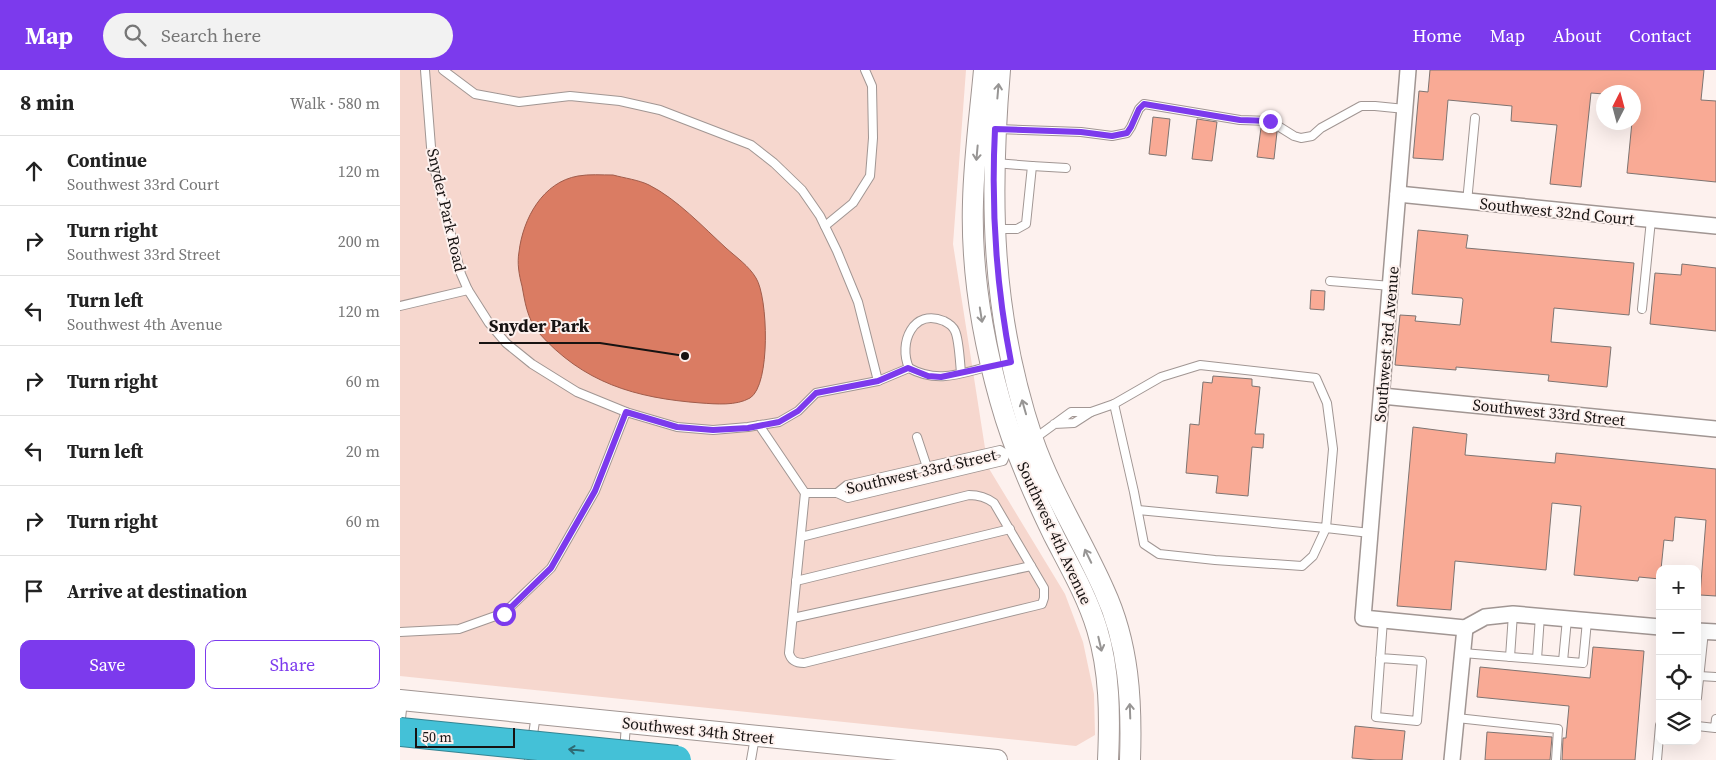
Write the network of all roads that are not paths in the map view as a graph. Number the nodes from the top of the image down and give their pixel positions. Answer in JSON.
{"nodes":[{"id":1,"x":425,"y":70,"type":"edge"},
{"id":2,"x":443,"y":70,"type":"edge"},
{"id":3,"x":865,"y":70,"type":"edge"},
{"id":4,"x":984,"y":70,"type":"edge"},
{"id":5,"x":1000,"y":70,"type":"edge"},
{"id":6,"x":1408,"y":70,"type":"edge"},
{"id":7,"x":1405,"y":109,"type":"junction"},
{"id":8,"x":1475,"y":118,"type":"dead end"},
{"id":9,"x":995,"y":129,"type":"junction"},
{"id":10,"x":994,"y":162,"type":"junction"},
{"id":11,"x":1032,"y":166,"type":"junction"},
{"id":12,"x":1066,"y":168,"type":"dead end"},
{"id":13,"x":1398,"y":194,"type":"junction"},
{"id":14,"x":1467,"y":202,"type":"junction"},
{"id":15,"x":1651,"y":220,"type":"junction"},
{"id":16,"x":825,"y":226,"type":"junction"},
{"id":17,"x":1716,"y":226,"type":"edge"},
{"id":18,"x":994,"y":229,"type":"junction"},
{"id":19,"x":1330,"y":281,"type":"dead end"},
{"id":20,"x":1390,"y":286,"type":"junction"},
{"id":21,"x":468,"y":290,"type":"junction"},
{"id":22,"x":400,"y":306,"type":"edge"},
{"id":23,"x":1642,"y":309,"type":"dead end"},
{"id":24,"x":1001,"y":364,"type":"junction"},
{"id":25,"x":908,"y":368,"type":"junction"},
{"id":26,"x":962,"y":373,"type":"junction"},
{"id":27,"x":878,"y":381,"type":"junction"},
{"id":28,"x":1382,"y":396,"type":"junction"},
{"id":29,"x":1114,"y":404,"type":"junction"},
{"id":30,"x":626,"y":412,"type":"junction"},
{"id":31,"x":759,"y":425,"type":"junction"},
{"id":32,"x":1716,"y":429,"type":"edge"},
{"id":33,"x":917,"y":437,"type":"dead end"},
{"id":34,"x":1019,"y":448,"type":"junction"},
{"id":35,"x":927,"y":467,"type":"junction"},
{"id":36,"x":837,"y":492,"type":"junction"},
{"id":37,"x":806,"y":493,"type":"junction"},
{"id":38,"x":1138,"y":510,"type":"junction"},
{"id":39,"x":1326,"y":528,"type":"junction"},
{"id":40,"x":1010,"y":530,"type":"junction"},
{"id":41,"x":1370,"y":533,"type":"junction"},
{"id":42,"x":801,"y":537,"type":"junction"},
{"id":43,"x":1031,"y":566,"type":"junction"},
{"id":44,"x":796,"y":581,"type":"junction"},
{"id":45,"x":1514,"y":614,"type":"junction"},
{"id":46,"x":1540,"y":616,"type":"junction"},
{"id":47,"x":792,"y":618,"type":"junction"},
{"id":48,"x":1567,"y":619,"type":"junction"},
{"id":49,"x":1383,"y":620,"type":"junction"},
{"id":50,"x":1587,"y":620,"type":"junction"},
{"id":51,"x":1656,"y":627,"type":"edge"},
{"id":52,"x":1465,"y":628,"type":"junction"},
{"id":53,"x":1706,"y":631,"type":"edge"},
{"id":54,"x":400,"y":632,"type":"edge"},
{"id":55,"x":1463,"y":653,"type":"junction"},
{"id":56,"x":1510,"y":657,"type":"junction"},
{"id":57,"x":1380,"y":658,"type":"junction"},
{"id":58,"x":1537,"y":659,"type":"junction"},
{"id":59,"x":1563,"y":661,"type":"junction"},
{"id":60,"x":1701,"y":663,"type":"edge"},
{"id":61,"x":1701,"y":676,"type":"edge"},
{"id":62,"x":1716,"y":677,"type":"edge"},
{"id":63,"x":401,"y":700,"type":"edge"},
{"id":64,"x":536,"y":714,"type":"junction"},
{"id":65,"x":1457,"y":718,"type":"junction"},
{"id":66,"x":1716,"y":719,"type":"edge"},
{"id":67,"x":626,"y":723,"type":"junction"},
{"id":68,"x":1701,"y":726,"type":"edge"},
{"id":69,"x":400,"y":728,"type":"edge"},
{"id":70,"x":400,"y":732,"type":"edge"},
{"id":71,"x":756,"y":736,"type":"junction"},
{"id":72,"x":1658,"y":745,"type":"edge"},
{"id":73,"x":529,"y":760,"type":"edge"},
{"id":74,"x":623,"y":760,"type":"edge"},
{"id":75,"x":677,"y":760,"type":"edge"},
{"id":76,"x":751,"y":760,"type":"edge"},
{"id":77,"x":997,"y":760,"type":"edge"},
{"id":78,"x":1108,"y":760,"type":"edge"},
{"id":79,"x":1130,"y":760,"type":"edge"},
{"id":80,"x":1452,"y":760,"type":"edge"},
{"id":81,"x":1556,"y":760,"type":"edge"},
{"id":82,"x":1657,"y":760,"type":"edge"}],
"edges":[{"from":1,"to":21,"type":"lane","name":"Snyder Park Road"},
{"from":2,"to":16,"type":"lane"},
{"from":3,"to":16,"type":"lane"},
{"from":4,"to":24,"type":"street","name":"Southwest 4th Avenue","one_way":true},
{"from":9,"to":5,"type":"street","name":"Southwest 4th Avenue","one_way":true},
{"from":6,"to":7,"type":"street","name":"Southwest 3rd Avenue"},
{"from":7,"to":9,"type":"lane"},
{"from":7,"to":13,"type":"street","name":"Southwest 3rd Avenue"},
{"from":8,"to":14,"type":"lane"},
{"from":9,"to":10,"type":"street","name":"Southwest 4th Avenue"},
{"from":10,"to":11,"type":"lane"},
{"from":10,"to":18,"type":"street","name":"Southwest 4th Avenue"},
{"from":11,"to":12,"type":"lane"},
{"from":11,"to":18,"type":"lane"},
{"from":13,"to":14,"type":"street","name":"Southwest 32nd Court"},
{"from":13,"to":20,"type":"street","name":"Southwest 3rd Avenue"},
{"from":14,"to":15,"type":"street","name":"Southwest 32nd Court"},
{"from":15,"to":17,"type":"street","name":"Southwest 32nd Court"},
{"from":15,"to":23,"type":"lane"},
{"from":16,"to":27,"type":"lane"},
{"from":18,"to":24,"type":"street","name":"Southwest 4th Avenue"},
{"from":19,"to":20,"type":"lane"},
{"from":20,"to":28,"type":"street","name":"Southwest 3rd Avenue"},
{"from":21,"to":22,"type":"lane"},
{"from":21,"to":30,"type":"lane"},
{"from":24,"to":26,"type":"lane"},
{"from":24,"to":34,"type":"street","name":"Southwest 4th Avenue"},
{"from":25,"to":26,"type":"lane"},
{"from":25,"to":26,"type":"lane"},
{"from":25,"to":27,"type":"lane"},
{"from":27,"to":31,"type":"lane"},
{"from":28,"to":32,"type":"street","name":"Southwest 33rd Street"},
{"from":28,"to":41,"type":"street","name":"Southwest 3rd Avenue"},
{"from":29,"to":34,"type":"lane"},
{"from":29,"to":38,"type":"lane"},
{"from":29,"to":39,"type":"lane"},
{"from":30,"to":31,"type":"lane"},
{"from":30,"to":54,"type":"lane"},
{"from":31,"to":37,"type":"lane"},
{"from":33,"to":35,"type":"lane"},
{"from":34,"to":35,"type":"lane","name":"Southwest 33rd Street"},
{"from":34,"to":36,"type":"lane","name":"Southwest 33rd Street"},
{"from":34,"to":78,"type":"street","name":"Southwest 4th Avenue","one_way":true},
{"from":79,"to":34,"type":"street","name":"Southwest 4th Avenue","one_way":true},
{"from":35,"to":36,"type":"lane","name":"Southwest 33rd Street"},
{"from":36,"to":37,"type":"lane","name":"Southwest 33rd Street"},
{"from":37,"to":42,"type":"lane"},
{"from":38,"to":39,"type":"lane"},
{"from":38,"to":39,"type":"lane"},
{"from":39,"to":41,"type":"lane"},
{"from":40,"to":42,"type":"lane"},
{"from":40,"to":43,"type":"lane"},
{"from":40,"to":44,"type":"lane"},
{"from":41,"to":49,"type":"street","name":"Southwest 3rd Avenue"},
{"from":42,"to":44,"type":"lane"},
{"from":43,"to":47,"type":"lane"},
{"from":43,"to":47,"type":"lane"},
{"from":44,"to":47,"type":"lane"},
{"from":45,"to":46,"type":"street"},
{"from":45,"to":52,"type":"street"},
{"from":45,"to":56,"type":"lane"},
{"from":46,"to":48,"type":"street"},
{"from":46,"to":58,"type":"lane"},
{"from":48,"to":50,"type":"street"},
{"from":48,"to":59,"type":"lane"},
{"from":49,"to":52,"type":"street"},
{"from":49,"to":57,"type":"lane"},
{"from":50,"to":51,"type":"street"},
{"from":50,"to":59,"type":"lane"},
{"from":52,"to":55,"type":"street"},
{"from":53,"to":60,"type":"lane"},
{"from":55,"to":56,"type":"lane"},
{"from":55,"to":65,"type":"street"},
{"from":56,"to":58,"type":"lane"},
{"from":57,"to":57,"type":"lane"},
{"from":58,"to":59,"type":"lane"},
{"from":61,"to":62,"type":"lane"},
{"from":63,"to":64,"type":"street","name":"Southwest 34th Street"},
{"from":63,"to":69,"type":"lane"},
{"from":64,"to":67,"type":"street","name":"Southwest 34th Street"},
{"from":64,"to":73,"type":"lane"},
{"from":65,"to":80,"type":"street"},
{"from":65,"to":81,"type":"lane"},
{"from":66,"to":68,"type":"lane"},
{"from":67,"to":71,"type":"street","name":"Southwest 34th Street"},
{"from":67,"to":74,"type":"lane"},
{"from":75,"to":70,"type":"highway","one_way":true,"bridge":true},
{"from":71,"to":76,"type":"lane"},
{"from":71,"to":77,"type":"street","name":"Southwest 34th Street"},
{"from":72,"to":82,"type":"lane"}]}
